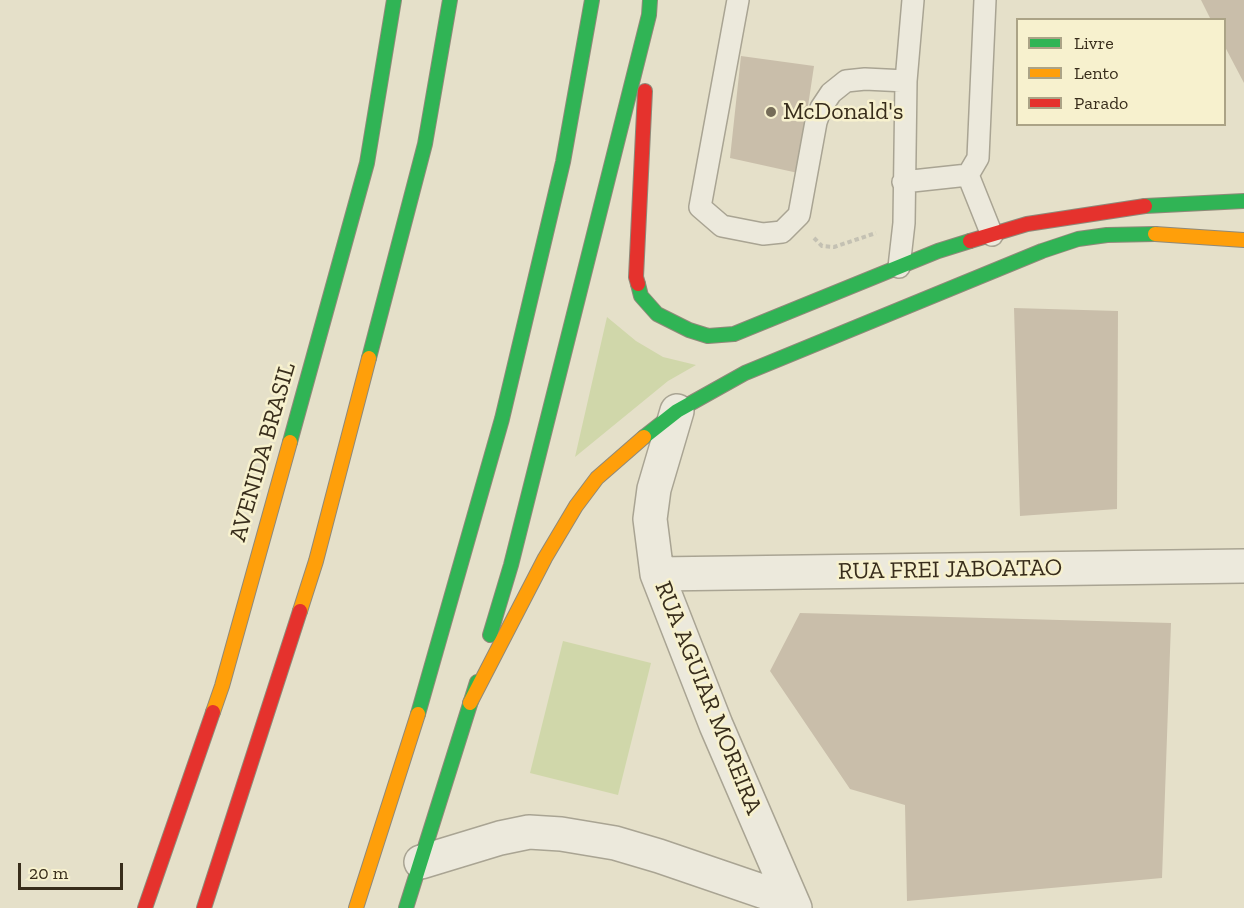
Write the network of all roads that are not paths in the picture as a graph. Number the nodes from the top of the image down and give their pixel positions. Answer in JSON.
{"nodes":[{"id":1,"x":394,"y":0,"type":"edge"},
{"id":2,"x":450,"y":0,"type":"edge"},
{"id":3,"x":592,"y":0,"type":"edge"},
{"id":4,"x":650,"y":0,"type":"edge"},
{"id":5,"x":738,"y":0,"type":"edge"},
{"id":6,"x":913,"y":0,"type":"edge"},
{"id":7,"x":985,"y":0,"type":"edge"},
{"id":8,"x":649,"y":15,"type":"junction"},
{"id":9,"x":906,"y":81,"type":"junction"},
{"id":10,"x":968,"y":175,"type":"junction"},
{"id":11,"x":903,"y":182,"type":"junction"},
{"id":12,"x":1244,"y":201,"type":"edge"},
{"id":13,"x":992,"y":234,"type":"junction"},
{"id":14,"x":1244,"y":240,"type":"edge"},
{"id":15,"x":899,"y":267,"type":"junction"},
{"id":16,"x":677,"y":411,"type":"junction"},
{"id":17,"x":1244,"y":566,"type":"edge"},
{"id":18,"x":657,"y":574,"type":"junction"},
{"id":19,"x":470,"y":703,"type":"junction"},
{"id":20,"x":421,"y":862,"type":"junction"},
{"id":21,"x":793,"y":904,"type":"edge"},
{"id":22,"x":145,"y":908,"type":"edge"},
{"id":23,"x":204,"y":908,"type":"edge"},
{"id":24,"x":356,"y":908,"type":"edge"},
{"id":25,"x":406,"y":908,"type":"edge"}],
"edges":[{"from":1,"to":22,"type":"highway","name":"AVENIDA BRASIL"},
{"from":2,"to":23,"type":"highway"},
{"from":3,"to":24,"type":"highway"},
{"from":4,"to":8,"type":"highway"},
{"from":5,"to":9,"type":"lane"},
{"from":6,"to":9,"type":"lane"},
{"from":7,"to":10,"type":"lane"},
{"from":8,"to":15,"type":"highway"},
{"from":8,"to":19,"type":"highway"},
{"from":9,"to":11,"type":"lane"},
{"from":10,"to":11,"type":"lane"},
{"from":10,"to":13,"type":"lane"},
{"from":11,"to":15,"type":"lane"},
{"from":12,"to":13,"type":"highway"},
{"from":13,"to":15,"type":"highway"},
{"from":14,"to":16,"type":"highway"},
{"from":16,"to":18,"type":"street","name":"RUA AGUIAR MOREIRA"},
{"from":16,"to":19,"type":"highway"},
{"from":17,"to":18,"type":"street","name":"RUA FREI JABOATAO"},
{"from":18,"to":21,"type":"street","name":"RUA AGUIAR MOREIRA"},
{"from":19,"to":20,"type":"highway"},
{"from":20,"to":21,"type":"street"},
{"from":20,"to":25,"type":"highway"}]}
